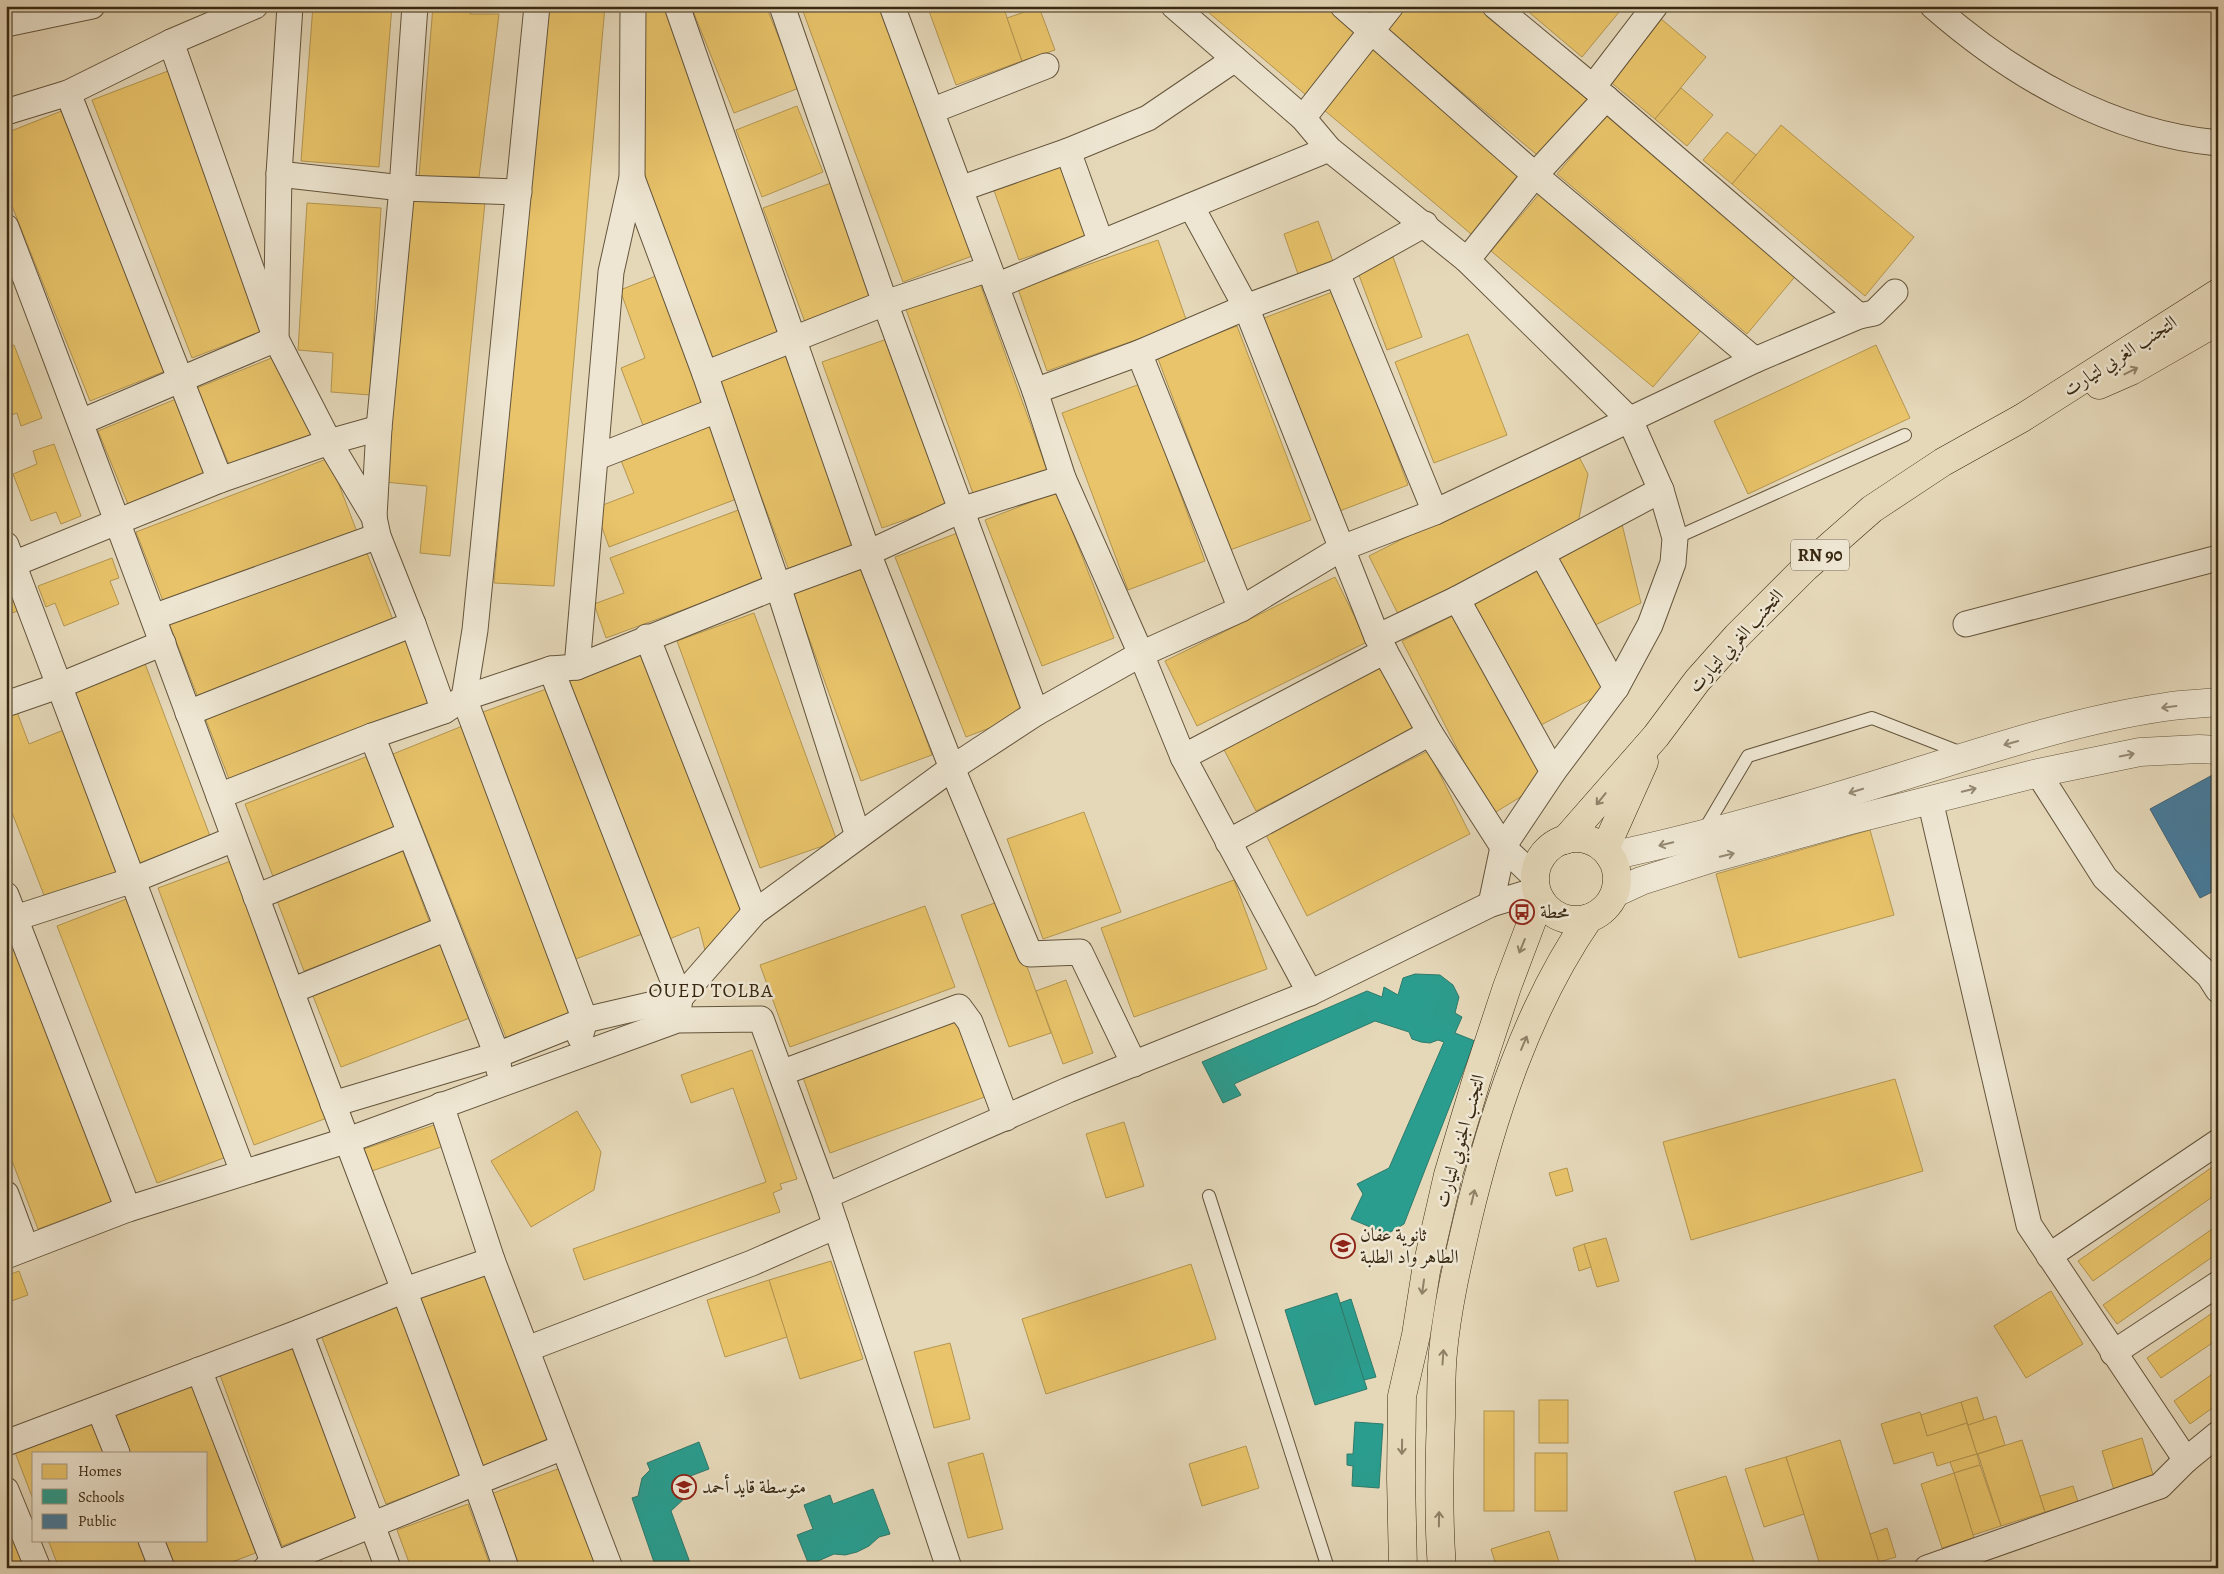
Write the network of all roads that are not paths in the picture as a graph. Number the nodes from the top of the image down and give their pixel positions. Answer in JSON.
{"nodes":[{"id":1,"x":92,"y":6,"type":"edge"},
{"id":2,"x":255,"y":6,"type":"edge"},
{"id":3,"x":290,"y":6,"type":"edge"},
{"id":4,"x":415,"y":6,"type":"edge"},
{"id":5,"x":537,"y":6,"type":"edge"},
{"id":6,"x":633,"y":6,"type":"edge"},
{"id":7,"x":677,"y":6,"type":"edge"},
{"id":8,"x":782,"y":6,"type":"edge"},
{"id":9,"x":892,"y":6,"type":"edge"},
{"id":10,"x":1174,"y":6,"type":"edge"},
{"id":11,"x":1343,"y":6,"type":"edge"},
{"id":12,"x":1391,"y":6,"type":"edge"},
{"id":13,"x":1655,"y":6,"type":"edge"},
{"id":14,"x":1933,"y":6,"type":"edge"},
{"id":15,"x":1503,"y":8,"type":"edge"},
{"id":16,"x":6,"y":24,"type":"edge"},
{"id":17,"x":1370,"y":31,"type":"junction"},
{"id":18,"x":171,"y":42,"type":"junction"},
{"id":19,"x":1235,"y":59,"type":"junction"},
{"id":20,"x":1046,"y":66,"type":"dead end"},
{"id":21,"x":68,"y":93,"type":"junction"},
{"id":22,"x":1599,"y":93,"type":"junction"},
{"id":23,"x":931,"y":111,"type":"junction"},
{"id":24,"x":6,"y":112,"type":"edge"},
{"id":25,"x":1303,"y":118,"type":"junction"},
{"id":26,"x":2218,"y":143,"type":"edge"},
{"id":27,"x":1330,"y":149,"type":"junction"},
{"id":28,"x":1068,"y":151,"type":"junction"},
{"id":29,"x":279,"y":174,"type":"junction"},
{"id":30,"x":1534,"y":175,"type":"junction"},
{"id":31,"x":632,"y":178,"type":"junction"},
{"id":32,"x":402,"y":188,"type":"junction"},
{"id":33,"x":960,"y":189,"type":"junction"},
{"id":34,"x":519,"y":192,"type":"junction"},
{"id":35,"x":1190,"y":206,"type":"junction"},
{"id":36,"x":1425,"y":224,"type":"junction"},
{"id":37,"x":6,"y":227,"type":"edge"},
{"id":38,"x":1101,"y":243,"type":"junction"},
{"id":39,"x":1467,"y":260,"type":"junction"},
{"id":40,"x":1337,"y":273,"type":"junction"},
{"id":41,"x":992,"y":277,"type":"junction"},
{"id":42,"x":1895,"y":292,"type":"dead end"},
{"id":43,"x":2218,"y":293,"type":"edge"},
{"id":44,"x":885,"y":303,"type":"junction"},
{"id":45,"x":1246,"y":307,"type":"junction"},
{"id":46,"x":1859,"y":316,"type":"junction"},
{"id":47,"x":2218,"y":321,"type":"edge"},
{"id":48,"x":276,"y":338,"type":"junction"},
{"id":49,"x":794,"y":339,"type":"junction"},
{"id":50,"x":1139,"y":353,"type":"junction"},
{"id":51,"x":1755,"y":360,"type":"junction"},
{"id":52,"x":705,"y":374,"type":"junction"},
{"id":53,"x":181,"y":380,"type":"junction"},
{"id":54,"x":1035,"y":391,"type":"junction"},
{"id":55,"x":717,"y":410,"type":"junction"},
{"id":56,"x":2022,"y":418,"type":"junction"},
{"id":57,"x":1630,"y":420,"type":"junction"},
{"id":58,"x":81,"y":422,"type":"junction"},
{"id":59,"x":378,"y":428,"type":"junction"},
{"id":60,"x":1905,"y":435,"type":"dead end"},
{"id":61,"x":329,"y":442,"type":"junction"},
{"id":62,"x":597,"y":457,"type":"junction"},
{"id":63,"x":1063,"y":478,"type":"junction"},
{"id":64,"x":220,"y":480,"type":"junction"},
{"id":65,"x":1661,"y":490,"type":"junction"},
{"id":66,"x":961,"y":510,"type":"junction"},
{"id":67,"x":1435,"y":512,"type":"junction"},
{"id":68,"x":119,"y":521,"type":"junction"},
{"id":69,"x":376,"y":526,"type":"junction"},
{"id":70,"x":1675,"y":538,"type":"junction"},
{"id":71,"x":1342,"y":548,"type":"junction"},
{"id":72,"x":868,"y":553,"type":"junction"},
{"id":73,"x":1542,"y":554,"type":"junction"},
{"id":74,"x":2218,"y":558,"type":"edge"},
{"id":75,"x":9,"y":559,"type":"edge"},
{"id":76,"x":778,"y":586,"type":"junction"},
{"id":77,"x":1457,"y":600,"type":"junction"},
{"id":78,"x":1241,"y":609,"type":"junction"},
{"id":79,"x":153,"y":617,"type":"junction"},
{"id":80,"x":413,"y":624,"type":"junction"},
{"id":81,"x":1966,"y":624,"type":"dead end"},
{"id":82,"x":647,"y":637,"type":"junction"},
{"id":83,"x":163,"y":643,"type":"junction"},
{"id":84,"x":1381,"y":644,"type":"junction"},
{"id":85,"x":1141,"y":654,"type":"junction"},
{"id":86,"x":577,"y":667,"type":"junction"},
{"id":87,"x":551,"y":670,"type":"junction"},
{"id":88,"x":61,"y":685,"type":"junction"},
{"id":89,"x":1616,"y":688,"type":"junction"},
{"id":90,"x":2218,"y":702,"type":"edge"},
{"id":91,"x":6,"y":704,"type":"edge"},
{"id":92,"x":454,"y":705,"type":"junction"},
{"id":93,"x":188,"y":713,"type":"junction"},
{"id":94,"x":1036,"y":713,"type":"junction"},
{"id":95,"x":1430,"y":733,"type":"junction"},
{"id":96,"x":372,"y":736,"type":"junction"},
{"id":97,"x":1656,"y":736,"type":"junction"},
{"id":98,"x":2218,"y":750,"type":"edge"},
{"id":99,"x":1969,"y":756,"type":"junction"},
{"id":100,"x":1183,"y":757,"type":"junction"},
{"id":101,"x":952,"y":768,"type":"junction"},
{"id":102,"x":1552,"y":772,"type":"junction"},
{"id":103,"x":2038,"y":773,"type":"junction"},
{"id":104,"x":219,"y":796,"type":"junction"},
{"id":105,"x":1930,"y":800,"type":"junction"},
{"id":106,"x":410,"y":834,"type":"junction"},
{"id":107,"x":1701,"y":834,"type":"junction"},
{"id":108,"x":858,"y":836,"type":"junction"},
{"id":109,"x":234,"y":839,"type":"junction"},
{"id":110,"x":1565,"y":840,"type":"junction"},
{"id":111,"x":1228,"y":842,"type":"junction"},
{"id":112,"x":1503,"y":846,"type":"junction"},
{"id":113,"x":1607,"y":853,"type":"junction"},
{"id":114,"x":133,"y":880,"type":"junction"},
{"id":115,"x":1538,"y":890,"type":"junction"},
{"id":116,"x":1615,"y":893,"type":"junction"},
{"id":117,"x":256,"y":898,"type":"junction"},
{"id":118,"x":1491,"y":904,"type":"junction"},
{"id":119,"x":9,"y":911,"type":"edge"},
{"id":120,"x":755,"y":912,"type":"junction"},
{"id":121,"x":1589,"y":918,"type":"junction"},
{"id":122,"x":447,"y":928,"type":"junction"},
{"id":123,"x":291,"y":990,"type":"junction"},
{"id":124,"x":2218,"y":990,"type":"edge"},
{"id":125,"x":1310,"y":993,"type":"junction"},
{"id":126,"x":678,"y":1009,"type":"junction"},
{"id":127,"x":585,"y":1020,"type":"junction"},
{"id":128,"x":497,"y":1055,"type":"junction"},
{"id":129,"x":575,"y":1056,"type":"junction"},
{"id":130,"x":1134,"y":1064,"type":"junction"},
{"id":131,"x":780,"y":1073,"type":"junction"},
{"id":132,"x":501,"y":1084,"type":"junction"},
{"id":133,"x":333,"y":1104,"type":"junction"},
{"id":134,"x":441,"y":1105,"type":"junction"},
{"id":135,"x":1006,"y":1118,"type":"junction"},
{"id":136,"x":348,"y":1140,"type":"junction"},
{"id":137,"x":2218,"y":1142,"type":"edge"},
{"id":138,"x":243,"y":1172,"type":"junction"},
{"id":139,"x":6,"y":1194,"type":"edge"},
{"id":140,"x":826,"y":1196,"type":"junction"},
{"id":141,"x":1209,"y":1196,"type":"dead end"},
{"id":142,"x":128,"y":1209,"type":"junction"},
{"id":143,"x":836,"y":1226,"type":"junction"},
{"id":144,"x":16,"y":1252,"type":"edge"},
{"id":145,"x":2049,"y":1256,"type":"junction"},
{"id":146,"x":492,"y":1260,"type":"junction"},
{"id":147,"x":2218,"y":1284,"type":"edge"},
{"id":148,"x":405,"y":1290,"type":"junction"},
{"id":149,"x":300,"y":1332,"type":"junction"},
{"id":150,"x":527,"y":1349,"type":"junction"},
{"id":151,"x":2113,"y":1353,"type":"junction"},
{"id":152,"x":199,"y":1370,"type":"junction"},
{"id":153,"x":99,"y":1408,"type":"junction"},
{"id":154,"x":2218,"y":1434,"type":"edge"},
{"id":155,"x":6,"y":1443,"type":"edge"},
{"id":156,"x":563,"y":1447,"type":"junction"},
{"id":157,"x":117,"y":1452,"type":"edge"},
{"id":158,"x":2186,"y":1460,"type":"junction"},
{"id":159,"x":476,"y":1482,"type":"junction"},
{"id":160,"x":6,"y":1490,"type":"edge"},
{"id":161,"x":372,"y":1523,"type":"junction"},
{"id":162,"x":152,"y":1542,"type":"edge"},
{"id":163,"x":270,"y":1566,"type":"edge"},
{"id":164,"x":38,"y":1568,"type":"edge"},
{"id":165,"x":162,"y":1568,"type":"edge"},
{"id":166,"x":388,"y":1568,"type":"edge"},
{"id":167,"x":506,"y":1568,"type":"edge"},
{"id":168,"x":610,"y":1568,"type":"edge"},
{"id":169,"x":949,"y":1568,"type":"edge"},
{"id":170,"x":1328,"y":1568,"type":"edge"},
{"id":171,"x":1403,"y":1568,"type":"edge"},
{"id":172,"x":1442,"y":1568,"type":"edge"},
{"id":173,"x":1927,"y":1568,"type":"edge"}],
"edges":[{"from":1,"to":16,"type":"street"},
{"from":2,"to":18,"type":"street"},
{"from":3,"to":29,"type":"street"},
{"from":4,"to":32,"type":"street"},
{"from":5,"to":34,"type":"street"},
{"from":6,"to":31,"type":"street"},
{"from":7,"to":49,"type":"street"},
{"from":8,"to":44,"type":"street"},
{"from":9,"to":23,"type":"street"},
{"from":10,"to":19,"type":"street"},
{"from":11,"to":17,"type":"street"},
{"from":12,"to":17,"type":"street"},
{"from":13,"to":22,"type":"street"},
{"from":14,"to":26,"type":"street"},
{"from":15,"to":22,"type":"street"},
{"from":17,"to":25,"type":"street"},
{"from":17,"to":30,"type":"street"},
{"from":18,"to":21,"type":"street"},
{"from":18,"to":48,"type":"street"},
{"from":19,"to":25,"type":"street"},
{"from":19,"to":28,"type":"street"},
{"from":20,"to":23,"type":"street"},
{"from":21,"to":24,"type":"street"},
{"from":21,"to":53,"type":"street"},
{"from":22,"to":30,"type":"street"},
{"from":22,"to":46,"type":"street"},
{"from":23,"to":33,"type":"street"},
{"from":25,"to":27,"type":"street"},
{"from":27,"to":35,"type":"street"},
{"from":27,"to":36,"type":"street"},
{"from":28,"to":33,"type":"street"},
{"from":28,"to":38,"type":"street"},
{"from":29,"to":32,"type":"street"},
{"from":29,"to":48,"type":"street"},
{"from":30,"to":39,"type":"street"},
{"from":30,"to":51,"type":"street"},
{"from":31,"to":52,"type":"street"},
{"from":31,"to":62,"type":"street"},
{"from":32,"to":34,"type":"street"},
{"from":32,"to":59,"type":"street"},
{"from":33,"to":41,"type":"street"},
{"from":34,"to":92,"type":"street"},
{"from":35,"to":38,"type":"street"},
{"from":35,"to":45,"type":"street"},
{"from":36,"to":39,"type":"street"},
{"from":36,"to":40,"type":"street"},
{"from":37,"to":58,"type":"street"},
{"from":38,"to":41,"type":"street"},
{"from":39,"to":57,"type":"street"},
{"from":40,"to":45,"type":"street"},
{"from":40,"to":67,"type":"street"},
{"from":41,"to":44,"type":"street"},
{"from":41,"to":54,"type":"street"},
{"from":42,"to":46,"type":"street"},
{"from":43,"to":56,"type":"highway","name":"التجنب الغربي لتيارت","number":"RN 90"},
{"from":44,"to":49,"type":"street"},
{"from":44,"to":66,"type":"street"},
{"from":45,"to":50,"type":"street"},
{"from":45,"to":71,"type":"street"},
{"from":46,"to":51,"type":"street"},
{"from":56,"to":47,"type":"highway","name":"التجنب الغربي لتيارت","number":"RN 90","one_way":true},
{"from":48,"to":53,"type":"street"},
{"from":48,"to":61,"type":"street"},
{"from":49,"to":52,"type":"street"},
{"from":49,"to":72,"type":"street"},
{"from":50,"to":54,"type":"street"},
{"from":50,"to":78,"type":"street"},
{"from":51,"to":57,"type":"street"},
{"from":52,"to":55,"type":"street"},
{"from":53,"to":58,"type":"street"},
{"from":53,"to":64,"type":"street"},
{"from":54,"to":63,"type":"street"},
{"from":55,"to":62,"type":"street"},
{"from":55,"to":76,"type":"street"},
{"from":56,"to":97,"type":"highway","name":"التجنب الغربي لتيارت","number":"RN 90"},
{"from":57,"to":65,"type":"street"},
{"from":57,"to":67,"type":"street"},
{"from":58,"to":68,"type":"street"},
{"from":59,"to":61,"type":"street"},
{"from":59,"to":69,"type":"street"},
{"from":60,"to":70,"type":"lane"},
{"from":61,"to":64,"type":"street"},
{"from":61,"to":69,"type":"street"},
{"from":62,"to":86,"type":"street"},
{"from":63,"to":66,"type":"street"},
{"from":63,"to":85,"type":"street"},
{"from":64,"to":68,"type":"street"},
{"from":65,"to":70,"type":"street"},
{"from":65,"to":73,"type":"street"},
{"from":66,"to":72,"type":"street"},
{"from":66,"to":94,"type":"street"},
{"from":67,"to":71,"type":"street"},
{"from":68,"to":75,"type":"street"},
{"from":68,"to":79,"type":"street"},
{"from":69,"to":79,"type":"street"},
{"from":69,"to":80,"type":"street"},
{"from":70,"to":89,"type":"street"},
{"from":71,"to":78,"type":"street"},
{"from":71,"to":84,"type":"street"},
{"from":72,"to":76,"type":"street"},
{"from":72,"to":101,"type":"street"},
{"from":73,"to":77,"type":"street"},
{"from":73,"to":89,"type":"street"},
{"from":74,"to":81,"type":"street"},
{"from":75,"to":88,"type":"street"},
{"from":76,"to":82,"type":"street"},
{"from":76,"to":108,"type":"street"},
{"from":77,"to":84,"type":"street"},
{"from":77,"to":102,"type":"street"},
{"from":78,"to":85,"type":"street"},
{"from":79,"to":83,"type":"street"},
{"from":80,"to":92,"type":"street"},
{"from":80,"to":93,"type":"street"},
{"from":82,"to":86,"type":"street"},
{"from":82,"to":120,"type":"street"},
{"from":83,"to":88,"type":"street"},
{"from":83,"to":93,"type":"street"},
{"from":84,"to":95,"type":"street"},
{"from":84,"to":100,"type":"street"},
{"from":85,"to":94,"type":"street"},
{"from":85,"to":100,"type":"street"},
{"from":86,"to":87,"type":"street"},
{"from":87,"to":92,"type":"street"},
{"from":87,"to":126,"type":"street"},
{"from":88,"to":91,"type":"street"},
{"from":88,"to":114,"type":"street"},
{"from":89,"to":102,"type":"street"},
{"from":90,"to":99,"type":"street","one_way":true},
{"from":92,"to":96,"type":"street"},
{"from":92,"to":127,"type":"street"},
{"from":93,"to":104,"type":"street"},
{"from":94,"to":101,"type":"street"},
{"from":95,"to":111,"type":"street"},
{"from":95,"to":112,"type":"street"},
{"from":96,"to":104,"type":"street"},
{"from":96,"to":106,"type":"street"},
{"from":97,"to":110,"type":"highway","name":"التجنب الغربي لتيارت","number":"RN 90","one_way":true},
{"from":97,"to":113,"type":"highway","name":"التجنب الغربي لتيارت","number":"RN 90"},
{"from":103,"to":98,"type":"street","one_way":true},
{"from":99,"to":107,"type":"street","one_way":true},
{"from":99,"to":107,"type":"lane"},
{"from":100,"to":111,"type":"street"},
{"from":101,"to":108,"type":"street"},
{"from":101,"to":130,"type":"street"},
{"from":102,"to":112,"type":"street"},
{"from":105,"to":103,"type":"street","one_way":true},
{"from":103,"to":124,"type":"street"},
{"from":104,"to":109,"type":"street"},
{"from":116,"to":105,"type":"street","one_way":true},
{"from":105,"to":145,"type":"street"},
{"from":106,"to":117,"type":"street"},
{"from":106,"to":122,"type":"street"},
{"from":107,"to":113,"type":"street","one_way":true},
{"from":108,"to":120,"type":"street"},
{"from":109,"to":114,"type":"street"},
{"from":109,"to":117,"type":"street"},
{"from":110,"to":113,"type":"highway"},
{"from":110,"to":115,"type":"highway"},
{"from":111,"to":125,"type":"street"},
{"from":112,"to":115,"type":"street"},
{"from":112,"to":118,"type":"street"},
{"from":113,"to":116,"type":"highway"},
{"from":114,"to":119,"type":"street"},
{"from":114,"to":138,"type":"street"},
{"from":115,"to":118,"type":"street"},
{"from":115,"to":121,"type":"highway"},
{"from":115,"to":171,"type":"highway","name":"التجنب الجنوبي لتيارت","one_way":true},
{"from":116,"to":121,"type":"highway"},
{"from":117,"to":123,"type":"street"},
{"from":118,"to":125,"type":"street"},
{"from":119,"to":142,"type":"street"},
{"from":120,"to":126,"type":"street"},
{"from":172,"to":121,"type":"highway","name":"التجنب الجنوبي لتيارت","one_way":true},
{"from":122,"to":123,"type":"street"},
{"from":122,"to":128,"type":"street"},
{"from":123,"to":133,"type":"street"},
{"from":125,"to":130,"type":"street"},
{"from":126,"to":127,"type":"street"},
{"from":126,"to":129,"type":"street"},
{"from":126,"to":131,"type":"street"},
{"from":127,"to":128,"type":"street"},
{"from":127,"to":129,"type":"street"},
{"from":128,"to":132,"type":"street"},
{"from":128,"to":133,"type":"street"},
{"from":129,"to":132,"type":"street"},
{"from":130,"to":135,"type":"street"},
{"from":131,"to":135,"type":"street"},
{"from":131,"to":140,"type":"street"},
{"from":132,"to":134,"type":"street"},
{"from":133,"to":136,"type":"street"},
{"from":134,"to":136,"type":"street"},
{"from":134,"to":146,"type":"street"},
{"from":135,"to":140,"type":"street"},
{"from":136,"to":138,"type":"street"},
{"from":136,"to":148,"type":"street"},
{"from":137,"to":145,"type":"street"},
{"from":138,"to":142,"type":"street"},
{"from":139,"to":144,"type":"street"},
{"from":140,"to":143,"type":"street"},
{"from":141,"to":170,"type":"lane"},
{"from":142,"to":144,"type":"street"},
{"from":143,"to":150,"type":"street"},
{"from":143,"to":169,"type":"street"},
{"from":145,"to":151,"type":"street"},
{"from":146,"to":148,"type":"street"},
{"from":146,"to":150,"type":"street"},
{"from":147,"to":151,"type":"street"},
{"from":148,"to":149,"type":"street"},
{"from":148,"to":159,"type":"street"},
{"from":149,"to":152,"type":"street"},
{"from":149,"to":161,"type":"street"},
{"from":150,"to":156,"type":"street"},
{"from":151,"to":158,"type":"street"},
{"from":152,"to":153,"type":"street"},
{"from":152,"to":163,"type":"street"},
{"from":153,"to":155,"type":"street"},
{"from":153,"to":157,"type":"street"},
{"from":154,"to":158,"type":"street"},
{"from":156,"to":159,"type":"street"},
{"from":156,"to":168,"type":"street"},
{"from":158,"to":173,"type":"street"},
{"from":159,"to":161,"type":"street"},
{"from":159,"to":167,"type":"street"},
{"from":160,"to":164,"type":"street"},
{"from":161,"to":163,"type":"street"},
{"from":161,"to":166,"type":"street"},
{"from":162,"to":165,"type":"street"}]}
